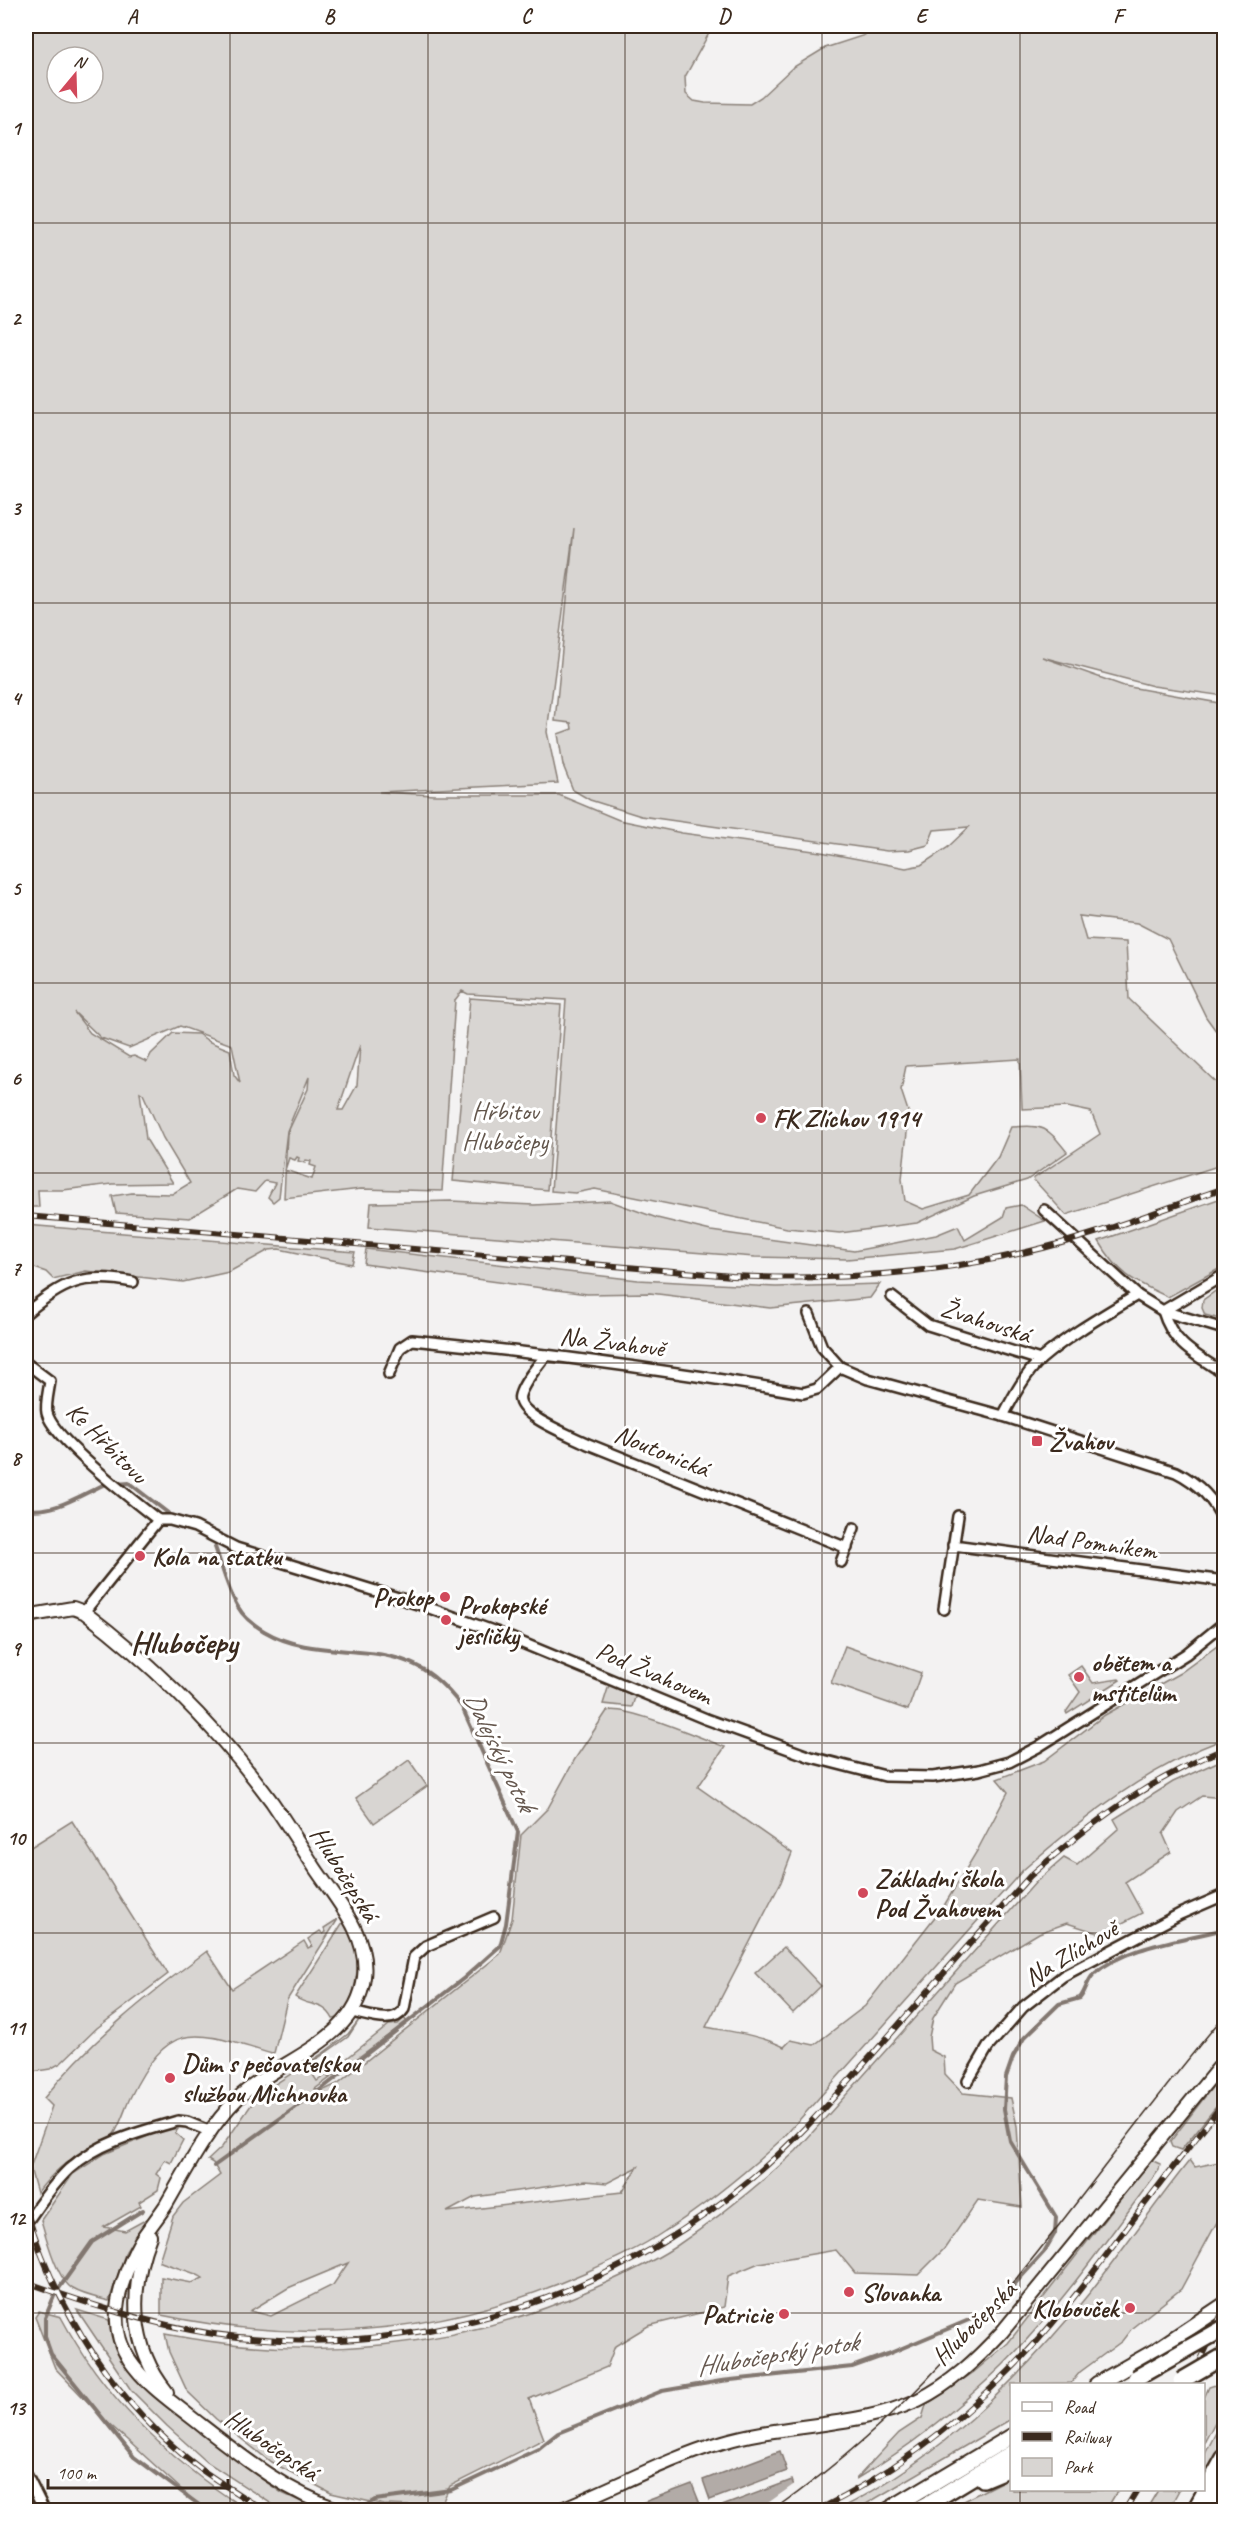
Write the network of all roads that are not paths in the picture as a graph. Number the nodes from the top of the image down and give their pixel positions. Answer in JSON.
{"nodes":[{"id":1,"x":1044,"y":1210,"type":"dead end"},
{"id":2,"x":1224,"y":1275,"type":"edge"},
{"id":3,"x":133,"y":1282,"type":"dead end"},
{"id":4,"x":1137,"y":1295,"type":"junction"},
{"id":5,"x":892,"y":1297,"type":"dead end"},
{"id":6,"x":1163,"y":1311,"type":"junction"},
{"id":7,"x":26,"y":1313,"type":"edge"},
{"id":8,"x":809,"y":1314,"type":"dead end"},
{"id":9,"x":1224,"y":1329,"type":"edge"},
{"id":10,"x":546,"y":1355,"type":"junction"},
{"id":11,"x":1040,"y":1360,"type":"junction"},
{"id":12,"x":26,"y":1363,"type":"edge"},
{"id":13,"x":840,"y":1367,"type":"junction"},
{"id":14,"x":1224,"y":1373,"type":"edge"},
{"id":15,"x":389,"y":1374,"type":"dead end"},
{"id":16,"x":1003,"y":1416,"type":"junction"},
{"id":17,"x":958,"y":1516,"type":"dead end"},
{"id":18,"x":158,"y":1520,"type":"junction"},
{"id":19,"x":1224,"y":1522,"type":"edge"},
{"id":20,"x":855,"y":1528,"type":"dead end"},
{"id":21,"x":953,"y":1545,"type":"junction"},
{"id":22,"x":847,"y":1548,"type":"junction"},
{"id":23,"x":841,"y":1562,"type":"dead end"},
{"id":24,"x":1224,"y":1581,"type":"edge"},
{"id":25,"x":944,"y":1609,"type":"dead end"},
{"id":26,"x":84,"y":1612,"type":"junction"},
{"id":27,"x":26,"y":1617,"type":"edge"},
{"id":28,"x":1224,"y":1622,"type":"edge"},
{"id":29,"x":1224,"y":1895,"type":"edge"},
{"id":30,"x":494,"y":1917,"type":"dead end"},
{"id":31,"x":352,"y":2012,"type":"junction"},
{"id":32,"x":1224,"y":2061,"type":"edge"},
{"id":33,"x":968,"y":2080,"type":"dead end"},
{"id":34,"x":211,"y":2132,"type":"junction"},
{"id":35,"x":158,"y":2218,"type":"junction"},
{"id":36,"x":26,"y":2223,"type":"edge"},
{"id":37,"x":1224,"y":2305,"type":"edge"},
{"id":38,"x":1224,"y":2328,"type":"edge"},
{"id":39,"x":1224,"y":2356,"type":"edge"},
{"id":40,"x":1131,"y":2381,"type":"edge"},
{"id":41,"x":1100,"y":2383,"type":"edge"},
{"id":42,"x":1178,"y":2383,"type":"edge"},
{"id":43,"x":183,"y":2411,"type":"junction"},
{"id":44,"x":1010,"y":2437,"type":"edge"},
{"id":45,"x":1010,"y":2454,"type":"edge"},
{"id":46,"x":1224,"y":2458,"type":"edge"},
{"id":47,"x":1010,"y":2467,"type":"edge"},
{"id":48,"x":26,"y":2474,"type":"edge"},
{"id":49,"x":1224,"y":2485,"type":"edge"},
{"id":50,"x":931,"y":2502,"type":"junction"},
{"id":51,"x":44,"y":2511,"type":"edge"},
{"id":52,"x":340,"y":2511,"type":"edge"},
{"id":53,"x":559,"y":2511,"type":"edge"},
{"id":54,"x":888,"y":2511,"type":"edge"},
{"id":55,"x":916,"y":2511,"type":"edge"},
{"id":56,"x":1195,"y":2511,"type":"edge"},
{"id":57,"x":1206,"y":2511,"type":"edge"}],
"edges":[{"from":1,"to":4,"type":"street"},
{"from":2,"to":6,"type":"street"},
{"from":3,"to":7,"type":"street"},
{"from":4,"to":6,"type":"street"},
{"from":4,"to":11,"type":"street"},
{"from":5,"to":11,"type":"street","name":"Žvahovská"},
{"from":6,"to":9,"type":"street"},
{"from":6,"to":14,"type":"street"},
{"from":8,"to":13,"type":"street"},
{"from":10,"to":13,"type":"street","name":"Na Žvahově"},
{"from":10,"to":15,"type":"street","name":"Na Žvahově"},
{"from":10,"to":22,"type":"street","name":"Noutonická"},
{"from":11,"to":16,"type":"street"},
{"from":12,"to":18,"type":"street","name":"Ke Hřbitovu"},
{"from":13,"to":16,"type":"street"},
{"from":16,"to":19,"type":"street"},
{"from":17,"to":21,"type":"street"},
{"from":18,"to":26,"type":"street"},
{"from":18,"to":28,"type":"street","name":"Pod Žvahovem"},
{"from":20,"to":22,"type":"street"},
{"from":21,"to":24,"type":"street","name":"Nad Pomníkem"},
{"from":21,"to":25,"type":"street"},
{"from":22,"to":23,"type":"street"},
{"from":26,"to":27,"type":"street"},
{"from":26,"to":31,"type":"street","name":"Hlubočepská"},
{"from":29,"to":33,"type":"street","name":"Na Zlíchově"},
{"from":30,"to":31,"type":"street"},
{"from":31,"to":34,"type":"street","name":"Hlubočepská"},
{"from":32,"to":53,"type":"street","name":"Hlubočepská"},
{"from":34,"to":35,"type":"street","name":"Hlubočepská"},
{"from":34,"to":36,"type":"street"},
{"from":35,"to":43,"type":"street","name":"Hlubočepská"},
{"from":35,"to":43,"type":"street","name":"Hlubočepská"},
{"from":37,"to":41,"type":"main road"},
{"from":38,"to":40,"type":"main road","bridge":true},
{"from":39,"to":42,"type":"main road","bridge":true},
{"from":43,"to":52,"type":"street","name":"Hlubočepská"},
{"from":44,"to":54,"type":"main road"},
{"from":45,"to":50,"type":"main road"},
{"from":46,"to":56,"type":"main road"},
{"from":47,"to":50,"type":"main road"},
{"from":48,"to":51,"type":"street"},
{"from":49,"to":57,"type":"main road"},
{"from":50,"to":55,"type":"main road"}]}
